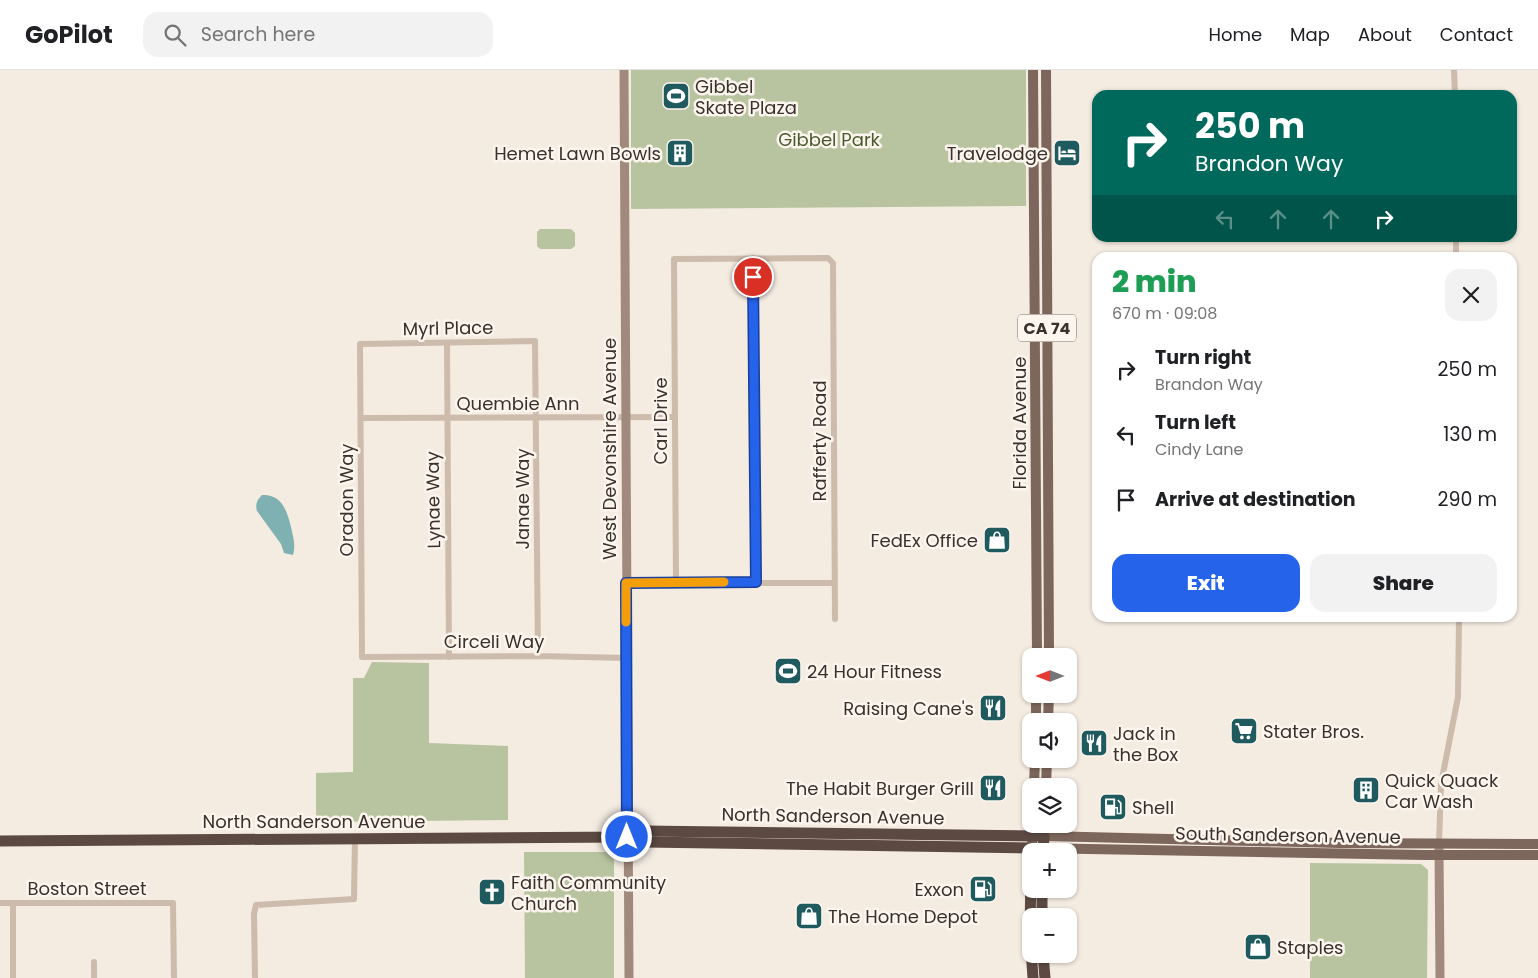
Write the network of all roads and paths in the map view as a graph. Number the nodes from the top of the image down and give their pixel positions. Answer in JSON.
{"nodes":[{"id":1,"x":624,"y":70,"type":"edge"},
{"id":2,"x":1033,"y":70,"type":"edge"},
{"id":3,"x":1046,"y":70,"type":"edge"},
{"id":4,"x":1454,"y":70,"type":"edge"},
{"id":5,"x":1454,"y":90,"type":"edge"},
{"id":6,"x":1034,"y":217,"type":"junction"},
{"id":7,"x":753,"y":258,"type":"junction"},
{"id":8,"x":1047,"y":260,"type":"junction"},
{"id":9,"x":1035,"y":284,"type":"junction"},
{"id":10,"x":1047,"y":339,"type":"junction"},
{"id":11,"x":535,"y":341,"type":"joint"},
{"id":12,"x":447,"y":343,"type":"junction"},
{"id":13,"x":360,"y":344,"type":"joint"},
{"id":14,"x":625,"y":417,"type":"junction"},
{"id":15,"x":675,"y":417,"type":"junction"},
{"id":16,"x":361,"y":418,"type":"junction"},
{"id":17,"x":447,"y":418,"type":"junction"},
{"id":18,"x":537,"y":418,"type":"junction"},
{"id":19,"x":676,"y":582,"type":"junction"},
{"id":20,"x":756,"y":582,"type":"junction"},
{"id":21,"x":626,"y":583,"type":"junction"},
{"id":22,"x":834,"y":583,"type":"junction"},
{"id":23,"x":835,"y":619,"type":"dead end"},
{"id":24,"x":1459,"y":622,"type":"edge"},
{"id":25,"x":1037,"y":648,"type":"edge"},
{"id":26,"x":1050,"y":648,"type":"edge"},
{"id":27,"x":538,"y":656,"type":"junction"},
{"id":28,"x":362,"y":657,"type":"joint"},
{"id":29,"x":449,"y":657,"type":"junction"},
{"id":30,"x":626,"y":658,"type":"junction"},
{"id":31,"x":1037,"y":833,"type":"edge"},
{"id":32,"x":1040,"y":833,"type":"edge"},
{"id":33,"x":921,"y":834,"type":"junction"},
{"id":34,"x":938,"y":834,"type":"junction"},
{"id":35,"x":1038,"y":836,"type":"junction"},
{"id":36,"x":627,"y":837,"type":"junction"},
{"id":37,"x":355,"y":838,"type":"junction"},
{"id":38,"x":1206,"y":840,"type":"junction"},
{"id":39,"x":0,"y":841,"type":"edge"},
{"id":40,"x":1286,"y":842,"type":"junction"},
{"id":41,"x":1328,"y":842,"type":"junction"},
{"id":42,"x":1037,"y":843,"type":"edge"},
{"id":43,"x":1439,"y":844,"type":"junction"},
{"id":44,"x":1538,"y":844,"type":"edge"},
{"id":45,"x":889,"y":847,"type":"junction"},
{"id":46,"x":1022,"y":849,"type":"edge"},
{"id":47,"x":1077,"y":849,"type":"edge"},
{"id":48,"x":1144,"y":850,"type":"junction"},
{"id":49,"x":1214,"y":851,"type":"junction"},
{"id":50,"x":1303,"y":853,"type":"junction"},
{"id":51,"x":1538,"y":855,"type":"edge"},
{"id":52,"x":1439,"y":856,"type":"junction"},
{"id":53,"x":1031,"y":898,"type":"edge"},
{"id":54,"x":13,"y":903,"type":"junction"},
{"id":55,"x":0,"y":904,"type":"edge"},
{"id":56,"x":94,"y":962,"type":"dead end"},
{"id":57,"x":1044,"y":963,"type":"edge"},
{"id":58,"x":13,"y":978,"type":"edge"},
{"id":59,"x":94,"y":978,"type":"edge"},
{"id":60,"x":174,"y":978,"type":"edge"},
{"id":61,"x":254,"y":978,"type":"edge"},
{"id":62,"x":628,"y":978,"type":"edge"},
{"id":63,"x":1033,"y":978,"type":"edge"},
{"id":64,"x":1045,"y":978,"type":"edge"},
{"id":65,"x":1440,"y":978,"type":"edge"}],
"edges":[{"from":1,"to":14,"type":"street","name":"West Devonshire Avenue"},
{"from":2,"to":6,"type":"main road","name":"Florida Avenue"},
{"from":3,"to":8,"type":"main road","name":"Florida Avenue","number":"CA 74"},
{"from":4,"to":5,"type":"street"},
{"from":6,"to":8,"type":"main road"},
{"from":6,"to":9,"type":"main road","name":"Florida Avenue"},
{"from":7,"to":15,"type":"street","name":"Carl Drive"},
{"from":7,"to":20,"type":"street"},
{"from":7,"to":22,"type":"street","name":"Rafferty Road"},
{"from":8,"to":10,"type":"main road","name":"Florida Avenue","number":"CA 74"},
{"from":9,"to":10,"type":"main road"},
{"from":9,"to":25,"type":"main road","name":"Florida Avenue"},
{"from":10,"to":26,"type":"main road","name":"Florida Avenue","number":"CA 74"},
{"from":11,"to":12,"type":"street","name":"Myrl Place"},
{"from":11,"to":18,"type":"street","name":"Janae Way"},
{"from":12,"to":13,"type":"street","name":"Myrl Place"},
{"from":12,"to":17,"type":"street","name":"Lynae Way"},
{"from":13,"to":16,"type":"street","name":"Oradon Way"},
{"from":14,"to":15,"type":"street","name":"Quembie Ann"},
{"from":14,"to":18,"type":"street","name":"Quembie Ann"},
{"from":14,"to":21,"type":"street","name":"West Devonshire Avenue"},
{"from":15,"to":19,"type":"street","name":"Carl Drive"},
{"from":16,"to":17,"type":"street","name":"Quembie Ann"},
{"from":16,"to":28,"type":"street","name":"Oradon Way"},
{"from":17,"to":18,"type":"street","name":"Quembie Ann"},
{"from":17,"to":29,"type":"street","name":"Lynae Way"},
{"from":18,"to":27,"type":"street","name":"Janae Way"},
{"from":19,"to":20,"type":"street"},
{"from":19,"to":21,"type":"street"},
{"from":20,"to":22,"type":"street"},
{"from":21,"to":30,"type":"street","name":"West Devonshire Avenue"},
{"from":22,"to":23,"type":"street","name":"Rafferty Road"},
{"from":24,"to":43,"type":"street"},
{"from":27,"to":29,"type":"street","name":"Circeli Way"},
{"from":27,"to":30,"type":"street","name":"Circeli Way"},
{"from":28,"to":29,"type":"street","name":"Circeli Way"},
{"from":30,"to":36,"type":"street","name":"West Devonshire Avenue"},
{"from":31,"to":35,"type":"main road"},
{"from":32,"to":35,"type":"main road"},
{"from":33,"to":34,"type":"highway","name":"North Sanderson Avenue"},
{"from":33,"to":36,"type":"highway","name":"North Sanderson Avenue"},
{"from":33,"to":45,"type":"highway"},
{"from":34,"to":35,"type":"highway","name":"North Sanderson Avenue"},
{"from":34,"to":45,"type":"highway"},
{"from":35,"to":38,"type":"main road","name":"South Sanderson Avenue"},
{"from":35,"to":42,"type":"highway"},
{"from":36,"to":37,"type":"highway","name":"North Sanderson Avenue"},
{"from":36,"to":45,"type":"highway","name":"North Sanderson Avenue"},
{"from":36,"to":62,"type":"street","name":"West Devonshire Avenue"},
{"from":37,"to":39,"type":"highway","name":"North Sanderson Avenue"},
{"from":37,"to":61,"type":"street"},
{"from":38,"to":40,"type":"main road","name":"South Sanderson Avenue"},
{"from":38,"to":48,"type":"main road"},
{"from":40,"to":41,"type":"main road","name":"South Sanderson Avenue"},
{"from":40,"to":49,"type":"main road"},
{"from":41,"to":43,"type":"main road","name":"South Sanderson Avenue"},
{"from":41,"to":50,"type":"main road"},
{"from":43,"to":44,"type":"main road","name":"South Sanderson Avenue"},
{"from":43,"to":52,"type":"street"},
{"from":45,"to":46,"type":"highway","name":"North Sanderson Avenue"},
{"from":47,"to":48,"type":"main road","name":"South Sanderson Avenue"},
{"from":48,"to":49,"type":"main road","name":"South Sanderson Avenue"},
{"from":49,"to":50,"type":"main road","name":"South Sanderson Avenue"},
{"from":50,"to":52,"type":"main road","name":"South Sanderson Avenue"},
{"from":51,"to":52,"type":"main road","name":"South Sanderson Avenue"},
{"from":52,"to":65,"type":"street"},
{"from":53,"to":63,"type":"highway"},
{"from":54,"to":55,"type":"street","name":"Boston Street"},
{"from":54,"to":58,"type":"street"},
{"from":54,"to":60,"type":"street","name":"Boston Street"},
{"from":56,"to":59,"type":"street"},
{"from":57,"to":64,"type":"highway"}]}
